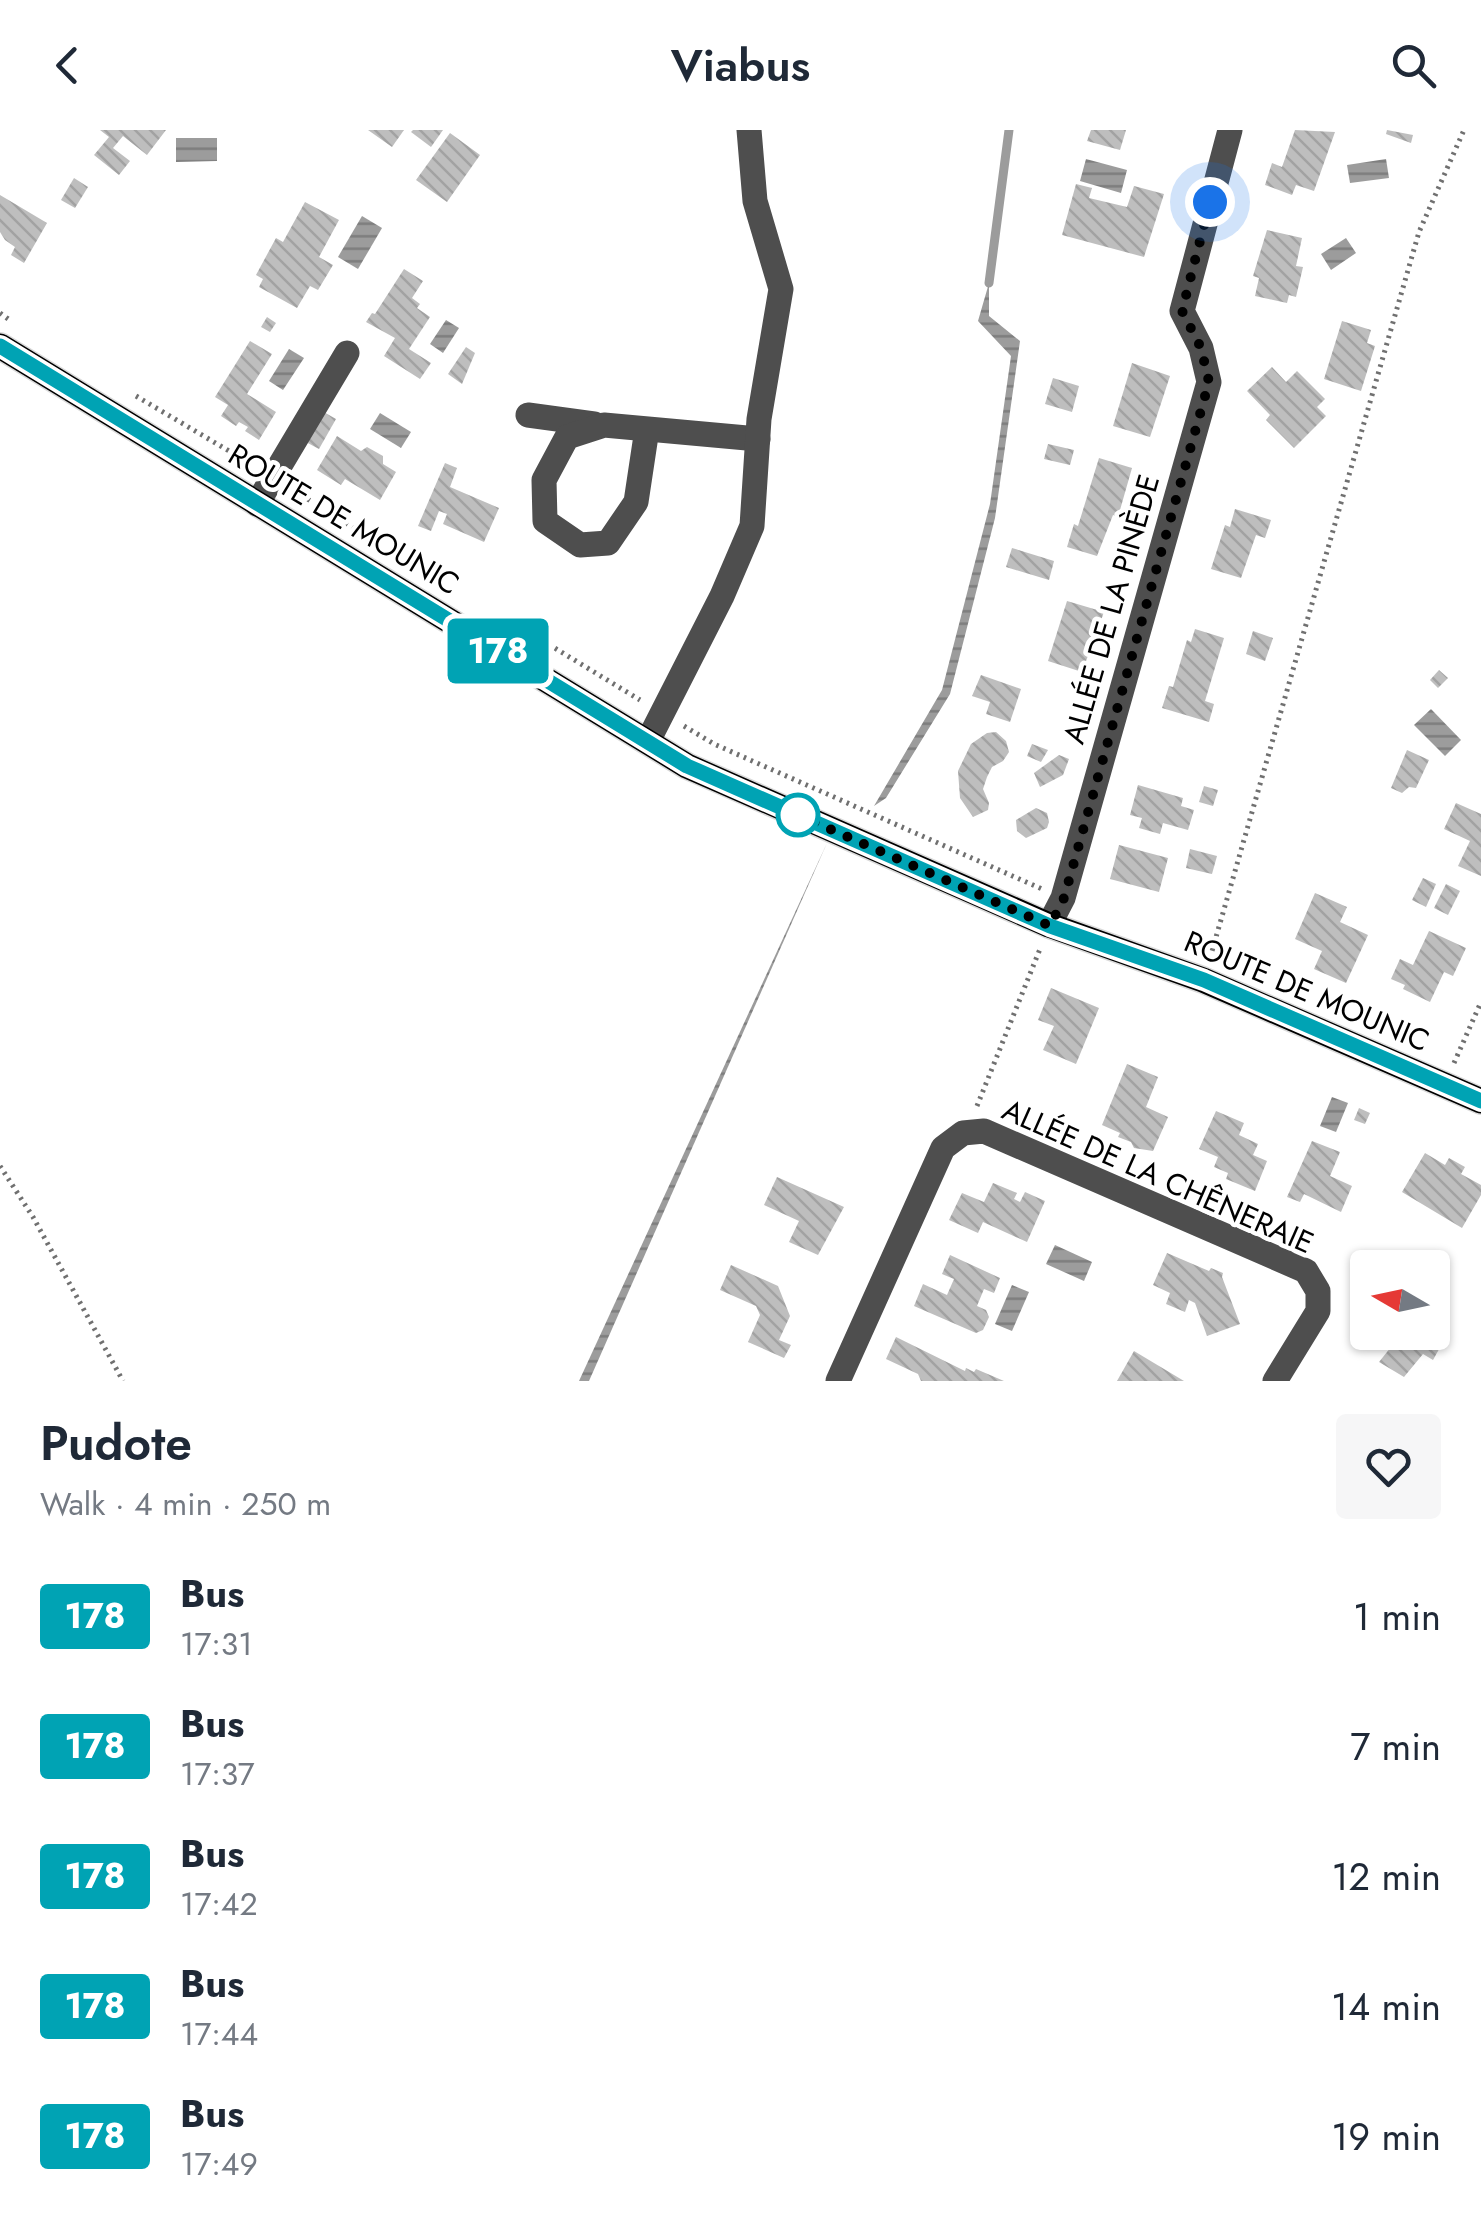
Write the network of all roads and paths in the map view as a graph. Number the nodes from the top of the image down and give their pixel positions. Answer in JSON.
{"nodes":[{"id":1,"x":749,"y":130,"type":"edge"},
{"id":2,"x":1230,"y":130,"type":"edge"},
{"id":3,"x":1464,"y":130,"type":"edge"},
{"id":4,"x":0,"y":313,"type":"edge"},
{"id":5,"x":16,"y":324,"type":"dead end"},
{"id":6,"x":0,"y":346,"type":"edge"},
{"id":7,"x":347,"y":353,"type":"dead end"},
{"id":8,"x":136,"y":395,"type":"dead end"},
{"id":9,"x":528,"y":415,"type":"dead end"},
{"id":10,"x":604,"y":425,"type":"junction"},
{"id":11,"x":648,"y":429,"type":"junction"},
{"id":12,"x":758,"y":439,"type":"junction"},
{"id":13,"x":273,"y":477,"type":"junction"},
{"id":14,"x":257,"y":504,"type":"junction"},
{"id":15,"x":389,"y":550,"type":"dead end"},
{"id":16,"x":505,"y":624,"type":"dead end"},
{"id":17,"x":662,"y":713,"type":"junction"},
{"id":18,"x":648,"y":741,"type":"junction"},
{"id":19,"x":1064,"y":898,"type":"junction"},
{"id":20,"x":1050,"y":926,"type":"junction"},
{"id":21,"x":1204,"y":980,"type":"junction"},
{"id":22,"x":1481,"y":1002,"type":"edge"},
{"id":23,"x":1467,"y":1072,"type":"dead end"},
{"id":24,"x":1481,"y":1101,"type":"edge"},
{"id":25,"x":984,"y":1131,"type":"junction"},
{"id":26,"x":0,"y":1166,"type":"edge"},
{"id":27,"x":122,"y":1381,"type":"edge"},
{"id":28,"x":838,"y":1381,"type":"edge"},
{"id":29,"x":1275,"y":1381,"type":"edge"}],
"edges":[{"from":1,"to":12,"type":"street"},
{"from":2,"to":19,"type":"street","name":"ALLÉE DE LA PINÈDE"},
{"from":3,"to":21,"type":"path"},
{"from":4,"to":5,"type":"path"},
{"from":6,"to":14,"type":"main road","name":"ROUTE DE MOUNIC"},
{"from":7,"to":13,"type":"street"},
{"from":8,"to":13,"type":"path"},
{"from":9,"to":10,"type":"street"},
{"from":10,"to":11,"type":"street"},
{"from":10,"to":11,"type":"street"},
{"from":11,"to":12,"type":"street"},
{"from":12,"to":17,"type":"street"},
{"from":13,"to":14,"type":"street"},
{"from":13,"to":15,"type":"path"},
{"from":14,"to":18,"type":"main road","name":"ROUTE DE MOUNIC"},
{"from":16,"to":17,"type":"path"},
{"from":17,"to":18,"type":"street"},
{"from":17,"to":19,"type":"path"},
{"from":18,"to":20,"type":"main road","name":"ROUTE DE MOUNIC"},
{"from":19,"to":20,"type":"street","name":"ALLÉE DE LA PINÈDE"},
{"from":20,"to":21,"type":"main road","name":"ROUTE DE MOUNIC"},
{"from":20,"to":25,"type":"path"},
{"from":21,"to":24,"type":"main road","name":"ROUTE DE MOUNIC"},
{"from":22,"to":23,"type":"path"},
{"from":25,"to":28,"type":"street","name":"ALLÉE DE LA CHÊNERAIE"},
{"from":25,"to":29,"type":"street","name":"ALLÉE DE LA CHÊNERAIE"},
{"from":26,"to":27,"type":"path"}]}
